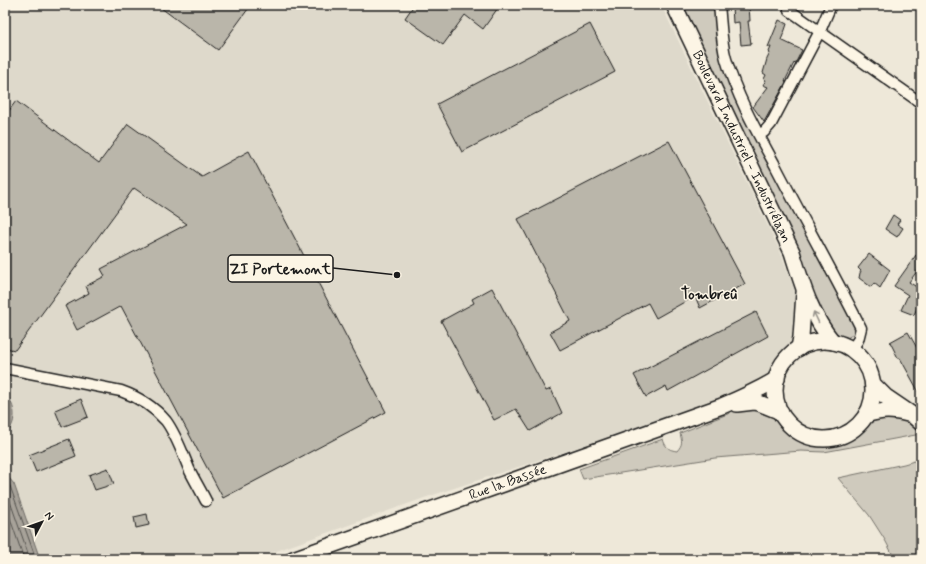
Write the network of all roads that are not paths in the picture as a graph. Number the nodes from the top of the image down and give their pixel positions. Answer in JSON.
{"nodes":[{"id":1,"x":674,"y":5,"type":"edge"},
{"id":2,"x":719,"y":5,"type":"edge"},
{"id":3,"x":831,"y":5,"type":"edge"},
{"id":4,"x":789,"y":10,"type":"dead end"},
{"id":5,"x":820,"y":31,"type":"junction"},
{"id":6,"x":921,"y":103,"type":"edge"},
{"id":7,"x":759,"y":135,"type":"junction"},
{"id":8,"x":804,"y":290,"type":"junction"},
{"id":9,"x":833,"y":342,"type":"junction"},
{"id":10,"x":799,"y":348,"type":"junction"},
{"id":11,"x":852,"y":350,"type":"junction"},
{"id":12,"x":5,"y":368,"type":"edge"},
{"id":13,"x":777,"y":379,"type":"junction"},
{"id":14,"x":873,"y":384,"type":"junction"},
{"id":15,"x":722,"y":406,"type":"junction"},
{"id":16,"x":781,"y":412,"type":"junction"},
{"id":17,"x":866,"y":416,"type":"junction"},
{"id":18,"x":916,"y":419,"type":"edge"},
{"id":19,"x":206,"y":501,"type":"dead end"},
{"id":20,"x":293,"y":559,"type":"edge"}],
"edges":[{"from":1,"to":8,"type":"main road","name":"Boulevard Industriel - Industriélaan"},
{"from":2,"to":7,"type":"street"},
{"from":3,"to":5,"type":"street"},
{"from":4,"to":5,"type":"street"},
{"from":5,"to":6,"type":"street"},
{"from":5,"to":7,"type":"street"},
{"from":7,"to":11,"type":"street"},
{"from":9,"to":8,"type":"main road","name":"Boulevard Industriel - Industriélaan","one_way":true},
{"from":8,"to":10,"type":"main road","name":"Boulevard Industriel - Industriélaan"},
{"from":9,"to":10,"type":"main road"},
{"from":9,"to":11,"type":"main road"},
{"from":10,"to":13,"type":"main road"},
{"from":11,"to":14,"type":"main road"},
{"from":12,"to":19,"type":"street"},
{"from":13,"to":15,"type":"main road","name":"Rue la Bassée"},
{"from":13,"to":16,"type":"main road"},
{"from":14,"to":17,"type":"main road"},
{"from":14,"to":18,"type":"main road"},
{"from":15,"to":16,"type":"main road","name":"Rue la Bassée"},
{"from":15,"to":20,"type":"main road","name":"Rue la Bassée"},
{"from":16,"to":17,"type":"main road"},
{"from":17,"to":18,"type":"main road"}]}
